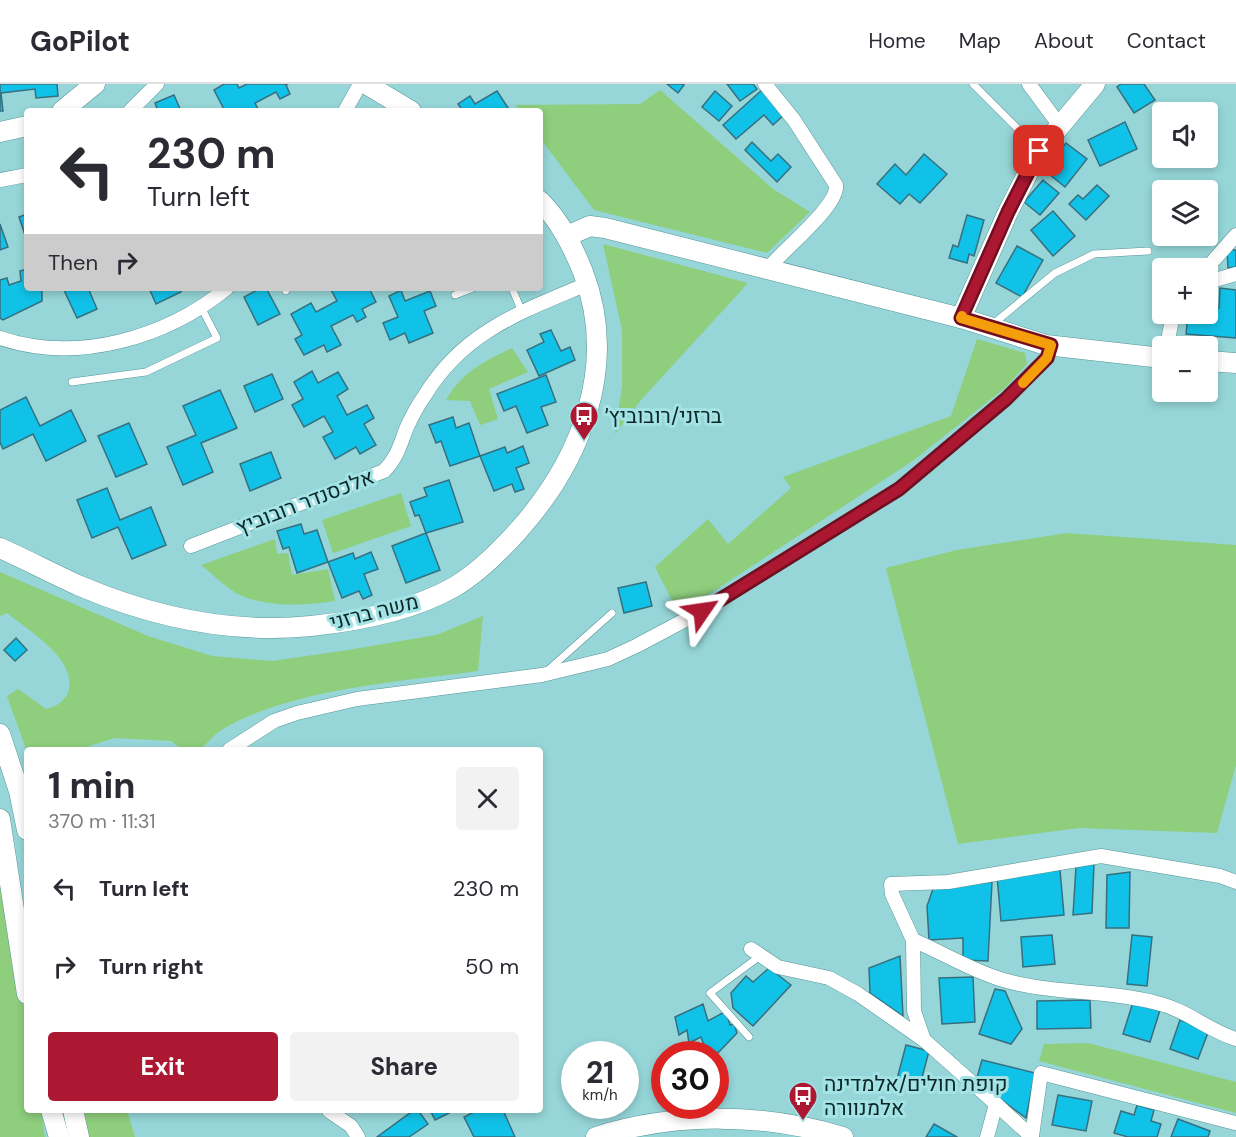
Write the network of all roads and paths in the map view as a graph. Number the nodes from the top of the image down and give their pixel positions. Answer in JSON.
{"nodes":[{"id":1,"x":95,"y":84,"type":"edge"},
{"id":2,"x":157,"y":84,"type":"edge"},
{"id":3,"x":360,"y":84,"type":"edge"},
{"id":4,"x":366,"y":84,"type":"edge"},
{"id":5,"x":765,"y":84,"type":"edge"},
{"id":6,"x":973,"y":84,"type":"edge"},
{"id":7,"x":1029,"y":84,"type":"edge"},
{"id":8,"x":1095,"y":84,"type":"edge"},
{"id":9,"x":66,"y":108,"type":"edge"},
{"id":10,"x":133,"y":108,"type":"edge"},
{"id":11,"x":347,"y":108,"type":"edge"},
{"id":12,"x":406,"y":108,"type":"edge"},
{"id":13,"x":1060,"y":126,"type":"junction"},
{"id":14,"x":24,"y":127,"type":"edge"},
{"id":15,"x":0,"y":132,"type":"edge"},
{"id":16,"x":1039,"y":151,"type":"junction"},
{"id":17,"x":24,"y":176,"type":"edge"},
{"id":18,"x":0,"y":180,"type":"edge"},
{"id":19,"x":543,"y":205,"type":"edge"},
{"id":20,"x":1236,"y":235,"type":"edge"},
{"id":21,"x":567,"y":236,"type":"junction"},
{"id":22,"x":1148,"y":251,"type":"dead end"},
{"id":23,"x":1216,"y":258,"type":"edge"},
{"id":24,"x":767,"y":270,"type":"junction"},
{"id":25,"x":1236,"y":274,"type":"edge"},
{"id":26,"x":1218,"y":279,"type":"edge"},
{"id":27,"x":587,"y":284,"type":"junction"},
{"id":28,"x":223,"y":291,"type":"edge"},
{"id":29,"x":465,"y":291,"type":"edge"},
{"id":30,"x":513,"y":291,"type":"edge"},
{"id":31,"x":455,"y":295,"type":"dead end"},
{"id":32,"x":201,"y":307,"type":"junction"},
{"id":33,"x":522,"y":312,"type":"junction"},
{"id":34,"x":961,"y":318,"type":"junction"},
{"id":35,"x":989,"y":327,"type":"junction"},
{"id":36,"x":0,"y":338,"type":"edge"},
{"id":37,"x":1051,"y":345,"type":"junction"},
{"id":38,"x":1152,"y":357,"type":"edge"},
{"id":39,"x":1218,"y":362,"type":"edge"},
{"id":40,"x":1236,"y":363,"type":"edge"},
{"id":41,"x":72,"y":382,"type":"dead end"},
{"id":42,"x":191,"y":546,"type":"dead end"},
{"id":43,"x":0,"y":548,"type":"edge"},
{"id":44,"x":612,"y":613,"type":"dead end"},
{"id":45,"x":542,"y":675,"type":"junction"},
{"id":46,"x":0,"y":734,"type":"edge"},
{"id":47,"x":234,"y":747,"type":"edge"},
{"id":48,"x":24,"y":815,"type":"edge"},
{"id":49,"x":0,"y":819,"type":"edge"},
{"id":50,"x":1236,"y":882,"type":"edge"},
{"id":51,"x":913,"y":940,"type":"junction"},
{"id":52,"x":756,"y":952,"type":"joint"},
{"id":53,"x":24,"y":975,"type":"edge"},
{"id":54,"x":749,"y":1037,"type":"dead end"},
{"id":55,"x":1236,"y":1039,"type":"edge"},
{"id":56,"x":924,"y":1040,"type":"junction"},
{"id":57,"x":996,"y":1104,"type":"junction"},
{"id":58,"x":75,"y":1113,"type":"edge"},
{"id":59,"x":332,"y":1113,"type":"edge"},
{"id":60,"x":1235,"y":1123,"type":"edge"},
{"id":61,"x":1032,"y":1136,"type":"edge"},
{"id":62,"x":79,"y":1137,"type":"edge"},
{"id":63,"x":358,"y":1137,"type":"edge"},
{"id":64,"x":596,"y":1137,"type":"edge"},
{"id":65,"x":843,"y":1137,"type":"edge"},
{"id":66,"x":987,"y":1137,"type":"edge"}],
"edges":[{"from":1,"to":9,"type":"street"},
{"from":2,"to":10,"type":"street"},
{"from":3,"to":11,"type":"street"},
{"from":4,"to":12,"type":"street"},
{"from":5,"to":24,"type":"street"},
{"from":6,"to":16,"type":"lane"},
{"from":7,"to":13,"type":"street"},
{"from":8,"to":13,"type":"street"},
{"from":13,"to":16,"type":"street"},
{"from":14,"to":15,"type":"street"},
{"from":16,"to":34,"type":"street"},
{"from":17,"to":18,"type":"street"},
{"from":19,"to":21,"type":"street","name":"משה ברזני"},
{"from":20,"to":23,"type":"street"},
{"from":21,"to":24,"type":"street"},
{"from":21,"to":27,"type":"street","name":"משה ברזני"},
{"from":22,"to":35,"type":"lane"},
{"from":24,"to":34,"type":"street"},
{"from":25,"to":26,"type":"street"},
{"from":27,"to":33,"type":"street","name":"אלכסנדר רובוביץ"},
{"from":27,"to":43,"type":"street","name":"משה ברזני"},
{"from":28,"to":32,"type":"street"},
{"from":29,"to":31,"type":"lane"},
{"from":30,"to":33,"type":"lane"},
{"from":32,"to":36,"type":"street"},
{"from":32,"to":41,"type":"lane"},
{"from":33,"to":42,"type":"street","name":"אלכסנדר רובוביץ"},
{"from":34,"to":35,"type":"street"},
{"from":35,"to":37,"type":"street"},
{"from":37,"to":38,"type":"street"},
{"from":37,"to":45,"type":"street"},
{"from":39,"to":40,"type":"street"},
{"from":44,"to":45,"type":"lane"},
{"from":45,"to":47,"type":"street"},
{"from":46,"to":48,"type":"street"},
{"from":49,"to":53,"type":"street"},
{"from":50,"to":51,"type":"street"},
{"from":51,"to":55,"type":"street"},
{"from":51,"to":56,"type":"street"},
{"from":52,"to":54,"type":"lane"},
{"from":52,"to":56,"type":"street"},
{"from":56,"to":57,"type":"street"},
{"from":57,"to":61,"type":"street"},
{"from":57,"to":66,"type":"street"},
{"from":58,"to":62,"type":"street"},
{"from":59,"to":63,"type":"street"},
{"from":60,"to":61,"type":"street"},
{"from":64,"to":65,"type":"street"}]}
